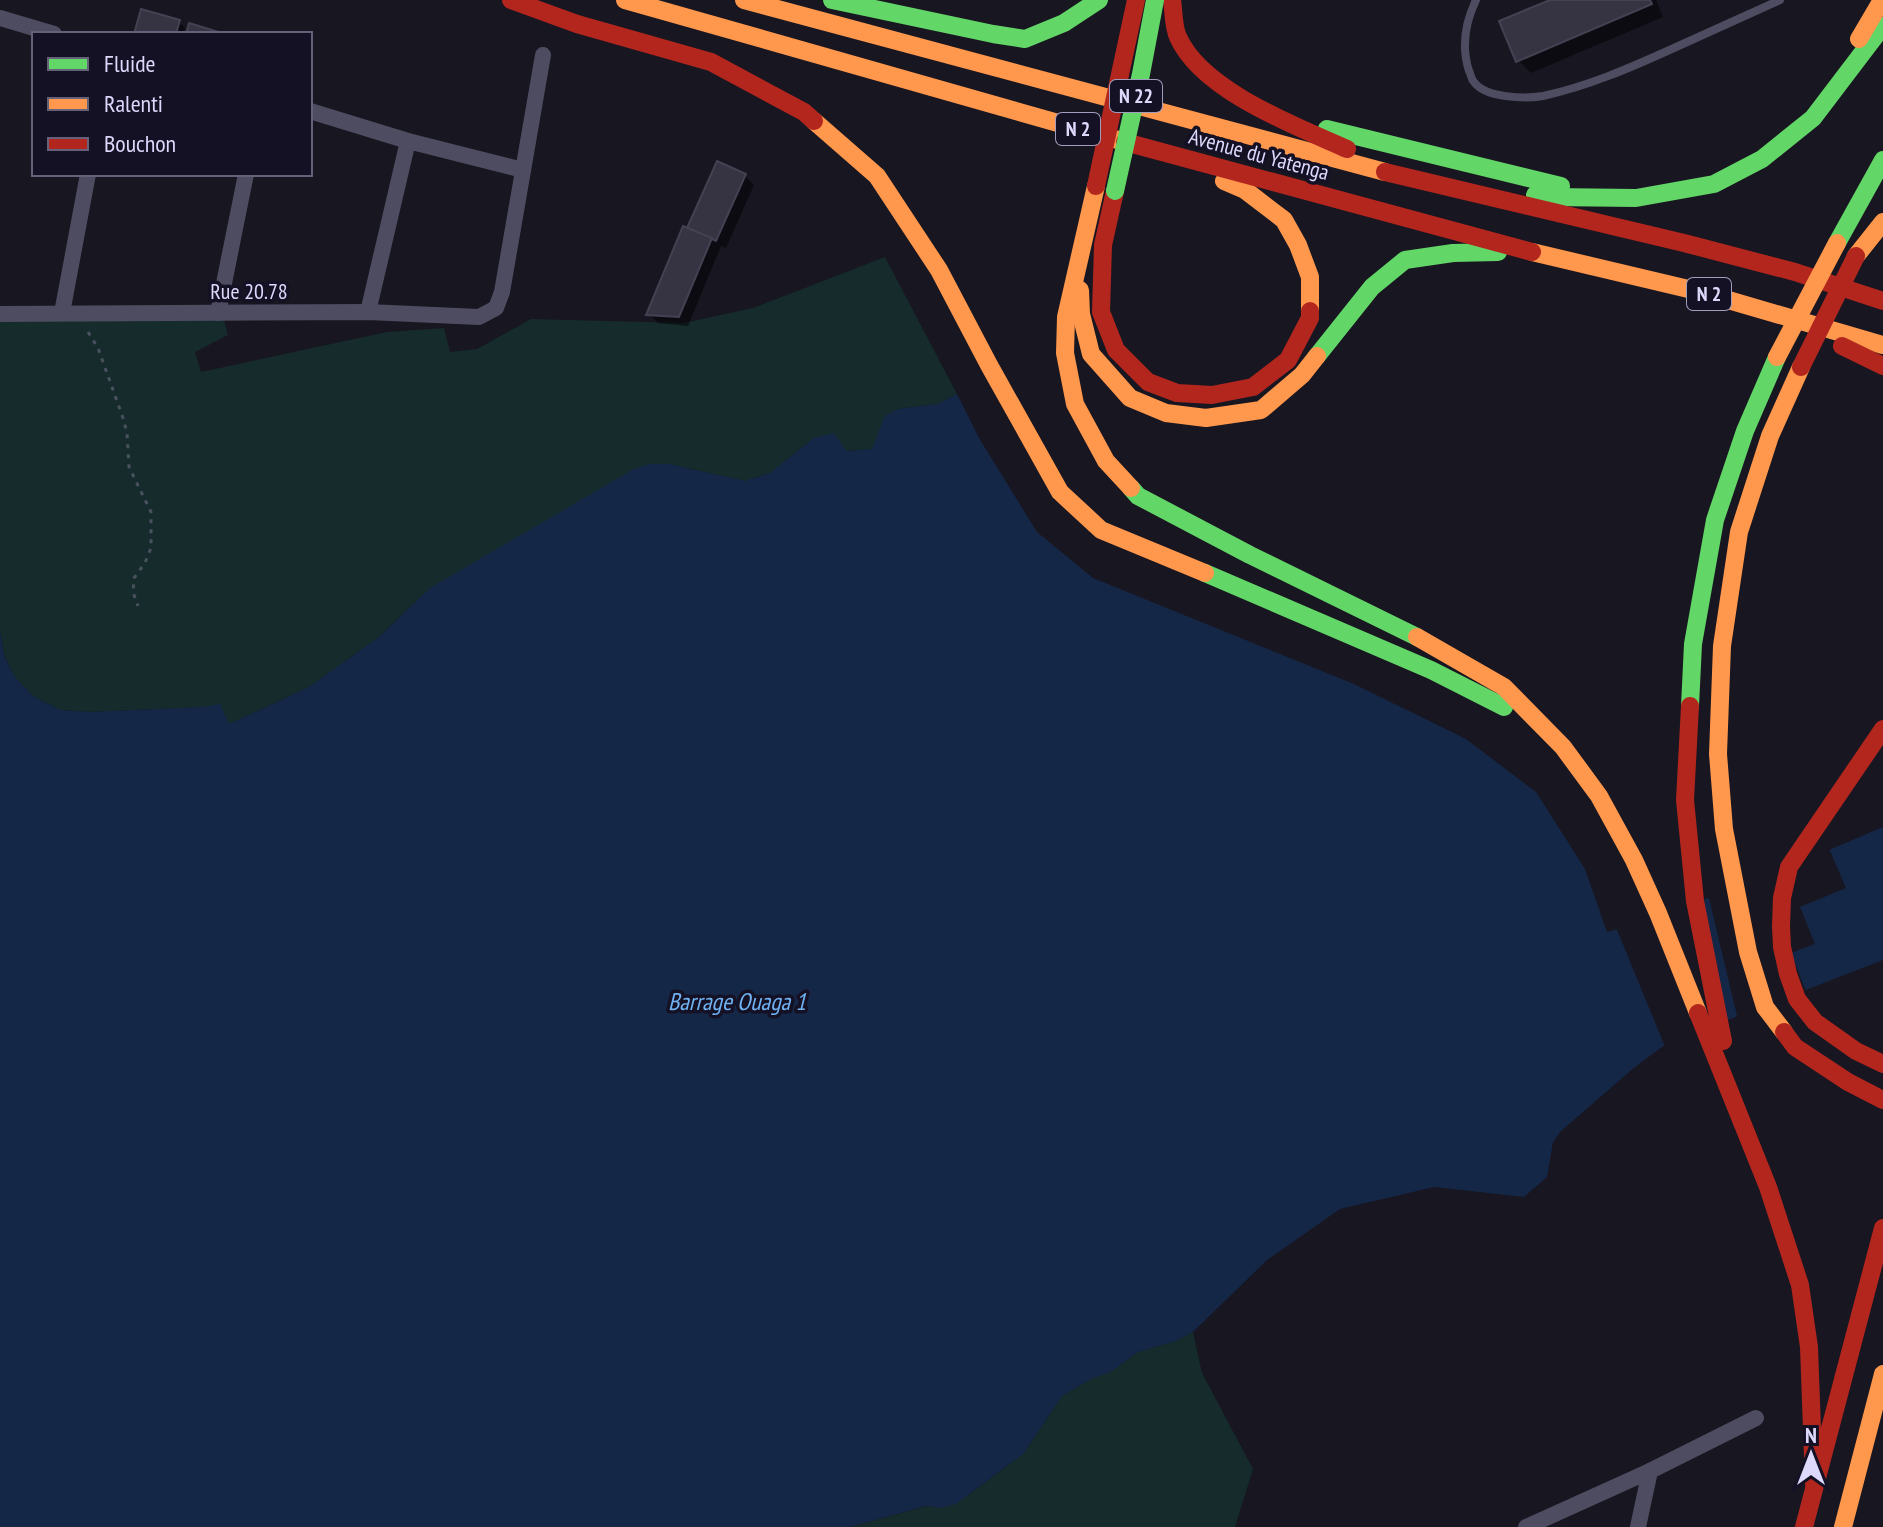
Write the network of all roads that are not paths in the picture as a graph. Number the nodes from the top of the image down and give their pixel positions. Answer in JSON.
{"nodes":[{"id":1,"x":511,"y":0,"type":"edge"},
{"id":2,"x":625,"y":0,"type":"edge"},
{"id":3,"x":744,"y":0,"type":"edge"},
{"id":4,"x":832,"y":0,"type":"edge"},
{"id":5,"x":1099,"y":0,"type":"edge"},
{"id":6,"x":1136,"y":0,"type":"edge"},
{"id":7,"x":1155,"y":0,"type":"edge"},
{"id":8,"x":1172,"y":0,"type":"edge"},
{"id":9,"x":1476,"y":0,"type":"edge"},
{"id":10,"x":1780,"y":0,"type":"edge"},
{"id":11,"x":1882,"y":0,"type":"edge"},
{"id":12,"x":0,"y":18,"type":"edge"},
{"id":13,"x":1883,"y":26,"type":"edge"},
{"id":14,"x":47,"y":32,"type":"edge"},
{"id":15,"x":543,"y":55,"type":"dead end"},
{"id":16,"x":312,"y":112,"type":"edge"},
{"id":17,"x":1277,"y":117,"type":"junction"},
{"id":18,"x":1813,"y":118,"type":"junction"},
{"id":19,"x":408,"y":141,"type":"junction"},
{"id":20,"x":1151,"y":149,"type":"junction"},
{"id":21,"x":1883,"y":160,"type":"edge"},
{"id":22,"x":523,"y":170,"type":"junction"},
{"id":23,"x":88,"y":176,"type":"edge"},
{"id":24,"x":246,"y":176,"type":"edge"},
{"id":25,"x":1413,"y":179,"type":"junction"},
{"id":26,"x":1636,"y":198,"type":"junction"},
{"id":27,"x":1883,"y":222,"type":"edge"},
{"id":28,"x":1532,"y":252,"type":"junction"},
{"id":29,"x":1079,"y":254,"type":"junction"},
{"id":30,"x":1883,"y":301,"type":"edge"},
{"id":31,"x":1767,"y":311,"type":"junction"},
{"id":32,"x":368,"y":312,"type":"junction"},
{"id":33,"x":62,"y":313,"type":"junction"},
{"id":34,"x":218,"y":313,"type":"junction"},
{"id":35,"x":0,"y":314,"type":"edge"},
{"id":36,"x":1883,"y":345,"type":"edge"},
{"id":37,"x":1883,"y":366,"type":"edge"},
{"id":38,"x":1883,"y":729,"type":"edge"},
{"id":39,"x":1563,"y":747,"type":"junction"},
{"id":40,"x":1712,"y":1027,"type":"junction"},
{"id":41,"x":1883,"y":1064,"type":"edge"},
{"id":42,"x":1883,"y":1100,"type":"edge"},
{"id":43,"x":1883,"y":1228,"type":"edge"},
{"id":44,"x":1883,"y":1374,"type":"edge"},
{"id":45,"x":1756,"y":1418,"type":"dead end"},
{"id":46,"x":1650,"y":1471,"type":"junction"},
{"id":47,"x":1814,"y":1484,"type":"junction"},
{"id":48,"x":1526,"y":1527,"type":"edge"},
{"id":49,"x":1638,"y":1527,"type":"edge"},
{"id":50,"x":1804,"y":1527,"type":"edge"},
{"id":51,"x":1843,"y":1527,"type":"edge"}],
"edges":[{"from":1,"to":39,"type":"main road"},
{"from":2,"to":20,"type":"main road","name":"Avenue du Yatenga","number":"N 2"},
{"from":3,"to":25,"type":"main road","name":"Avenue du Yatenga","number":"N 2"},
{"from":4,"to":5,"type":"main road"},
{"from":6,"to":29,"type":"main road","number":"N 22","bridge":true},
{"from":7,"to":20,"type":"main road","number":"N 22","bridge":true},
{"from":8,"to":17,"type":"main road"},
{"from":9,"to":10,"type":"lane"},
{"from":11,"to":18,"type":"main road"},
{"from":12,"to":14,"type":"street"},
{"from":13,"to":18,"type":"main road"},
{"from":15,"to":22,"type":"street"},
{"from":16,"to":19,"type":"street"},
{"from":17,"to":25,"type":"main road"},
{"from":17,"to":26,"type":"main road"},
{"from":18,"to":26,"type":"main road"},
{"from":19,"to":22,"type":"street"},
{"from":19,"to":32,"type":"street"},
{"from":20,"to":28,"type":"main road","name":"Avenue du Yatenga","number":"N 2"},
{"from":21,"to":40,"type":"main road","bridge":true},
{"from":22,"to":32,"type":"street","name":"Rue 20.78"},
{"from":23,"to":33,"type":"street"},
{"from":24,"to":34,"type":"street"},
{"from":25,"to":26,"type":"main road"},
{"from":25,"to":30,"type":"main road","name":"Avenue du Yatenga","number":"N 2"},
{"from":27,"to":42,"type":"main road","bridge":true},
{"from":28,"to":29,"type":"main road"},
{"from":28,"to":31,"type":"main road","name":"Avenue du Yatenga","number":"N 2"},
{"from":29,"to":39,"type":"main road"},
{"from":31,"to":36,"type":"main road","name":"Avenue du Yatenga","number":"N 2"},
{"from":31,"to":37,"type":"main road"},
{"from":32,"to":34,"type":"street","name":"Rue 20.78"},
{"from":33,"to":34,"type":"street","name":"Rue 20.78"},
{"from":33,"to":35,"type":"street","name":"Rue 20.78"},
{"from":38,"to":41,"type":"main road"},
{"from":39,"to":40,"type":"main road"},
{"from":40,"to":47,"type":"main road"},
{"from":43,"to":47,"type":"main road"},
{"from":44,"to":51,"type":"main road"},
{"from":45,"to":46,"type":"street"},
{"from":46,"to":48,"type":"street"},
{"from":46,"to":49,"type":"street"},
{"from":47,"to":50,"type":"main road"}]}
